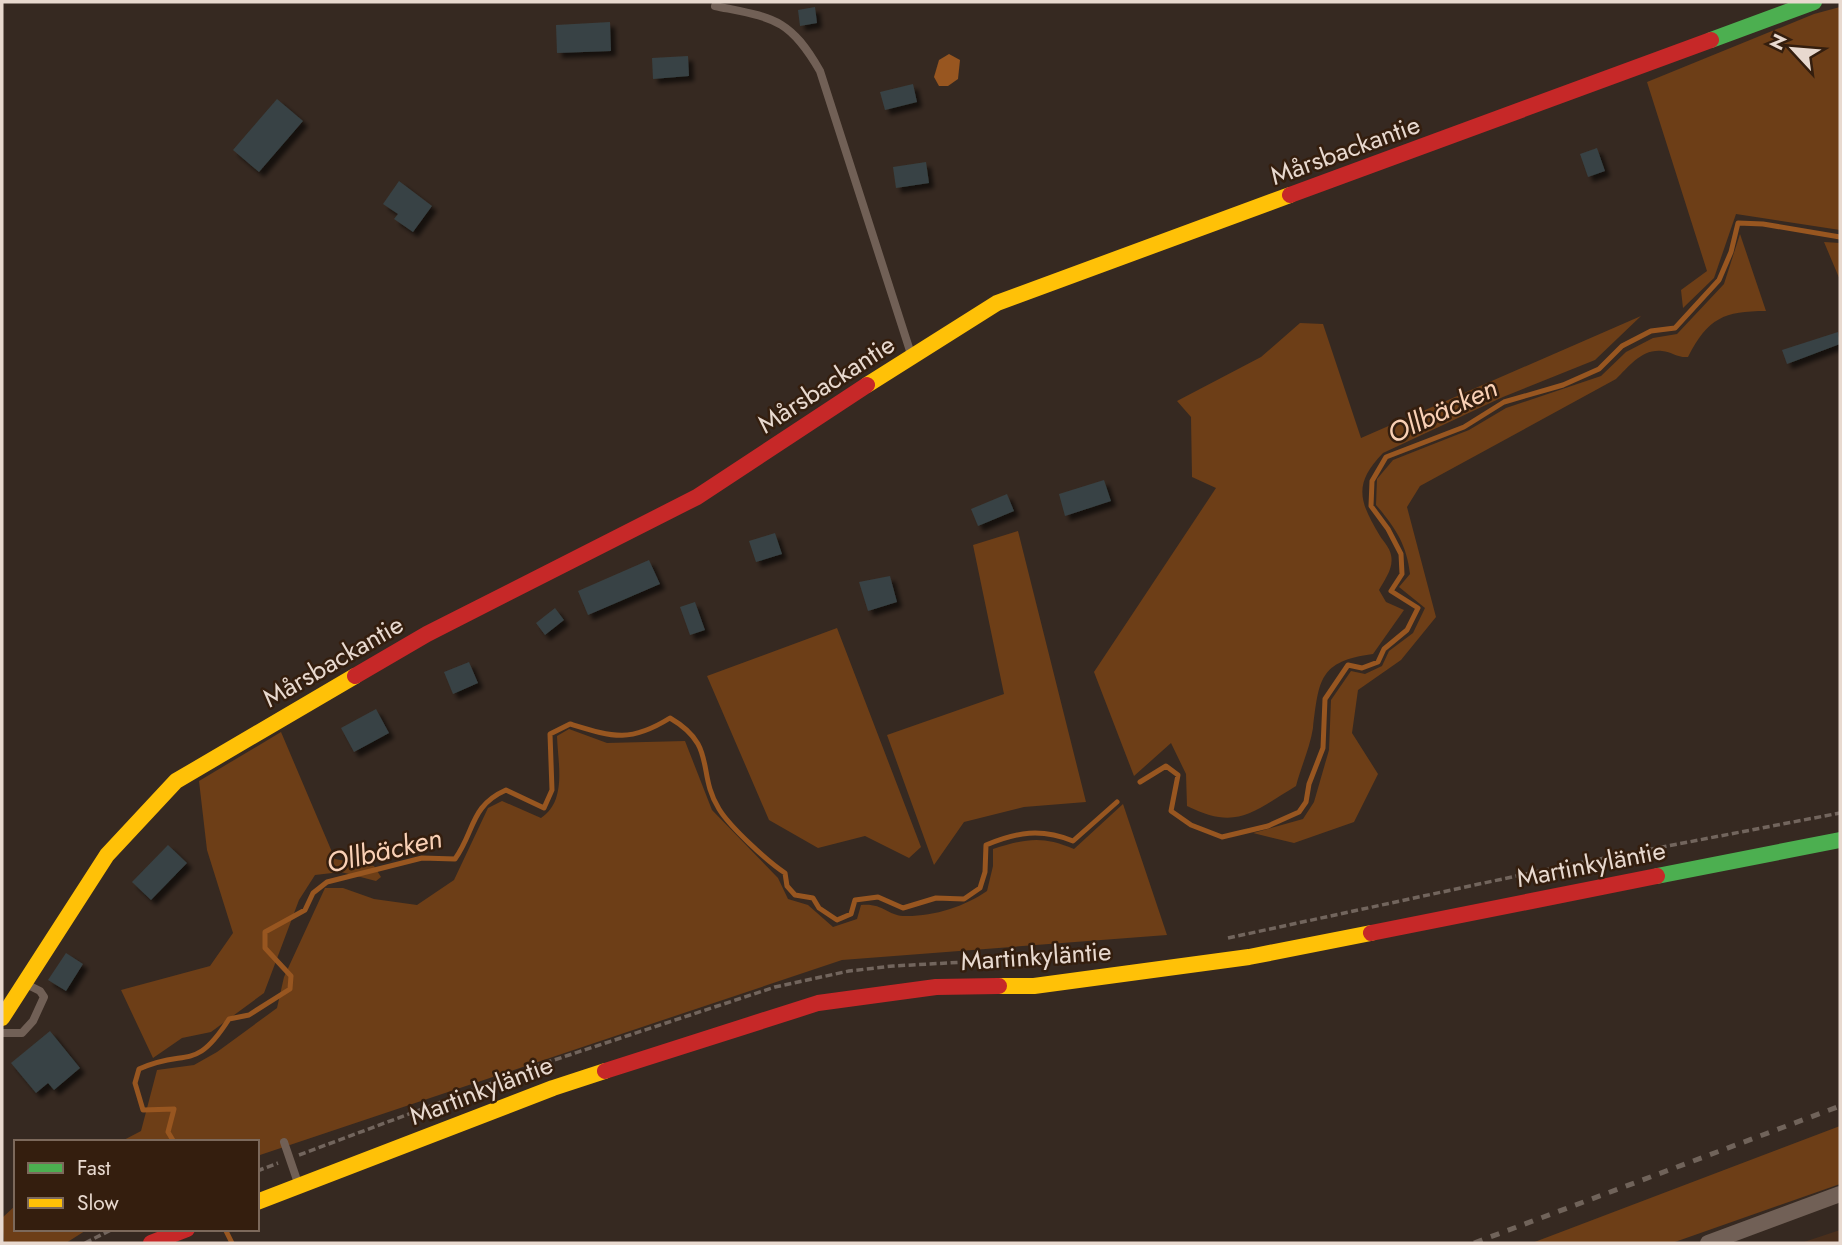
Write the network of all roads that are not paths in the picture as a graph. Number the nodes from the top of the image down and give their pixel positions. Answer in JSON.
{"nodes":[{"id":1,"x":1814,"y":2,"type":"edge"},
{"id":2,"x":715,"y":6,"type":"dead end"},
{"id":3,"x":912,"y":357,"type":"junction"},
{"id":4,"x":1840,"y":840,"type":"edge"},
{"id":5,"x":24,"y":984,"type":"junction"},
{"id":6,"x":2,"y":1018,"type":"edge"},
{"id":7,"x":2,"y":1033,"type":"edge"},
{"id":8,"x":284,"y":1142,"type":"dead end"},
{"id":9,"x":299,"y":1186,"type":"junction"},
{"id":10,"x":1840,"y":1194,"type":"edge"},
{"id":11,"x":259,"y":1201,"type":"edge"},
{"id":12,"x":182,"y":1231,"type":"edge"},
{"id":13,"x":151,"y":1243,"type":"edge"},
{"id":14,"x":1708,"y":1243,"type":"edge"}],
"edges":[{"from":1,"to":3,"type":"street","name":"Mårsbackantie"},
{"from":2,"to":3,"type":"lane"},
{"from":3,"to":5,"type":"street","name":"Mårsbackantie"},
{"from":4,"to":9,"type":"street","name":"Martinkyläntie"},
{"from":5,"to":6,"type":"street","name":"Mårsbackantie"},
{"from":5,"to":7,"type":"lane"},
{"from":8,"to":9,"type":"lane"},
{"from":9,"to":11,"type":"street","name":"Martinkyläntie"},
{"from":10,"to":14,"type":"street"},
{"from":12,"to":13,"type":"street"}]}
